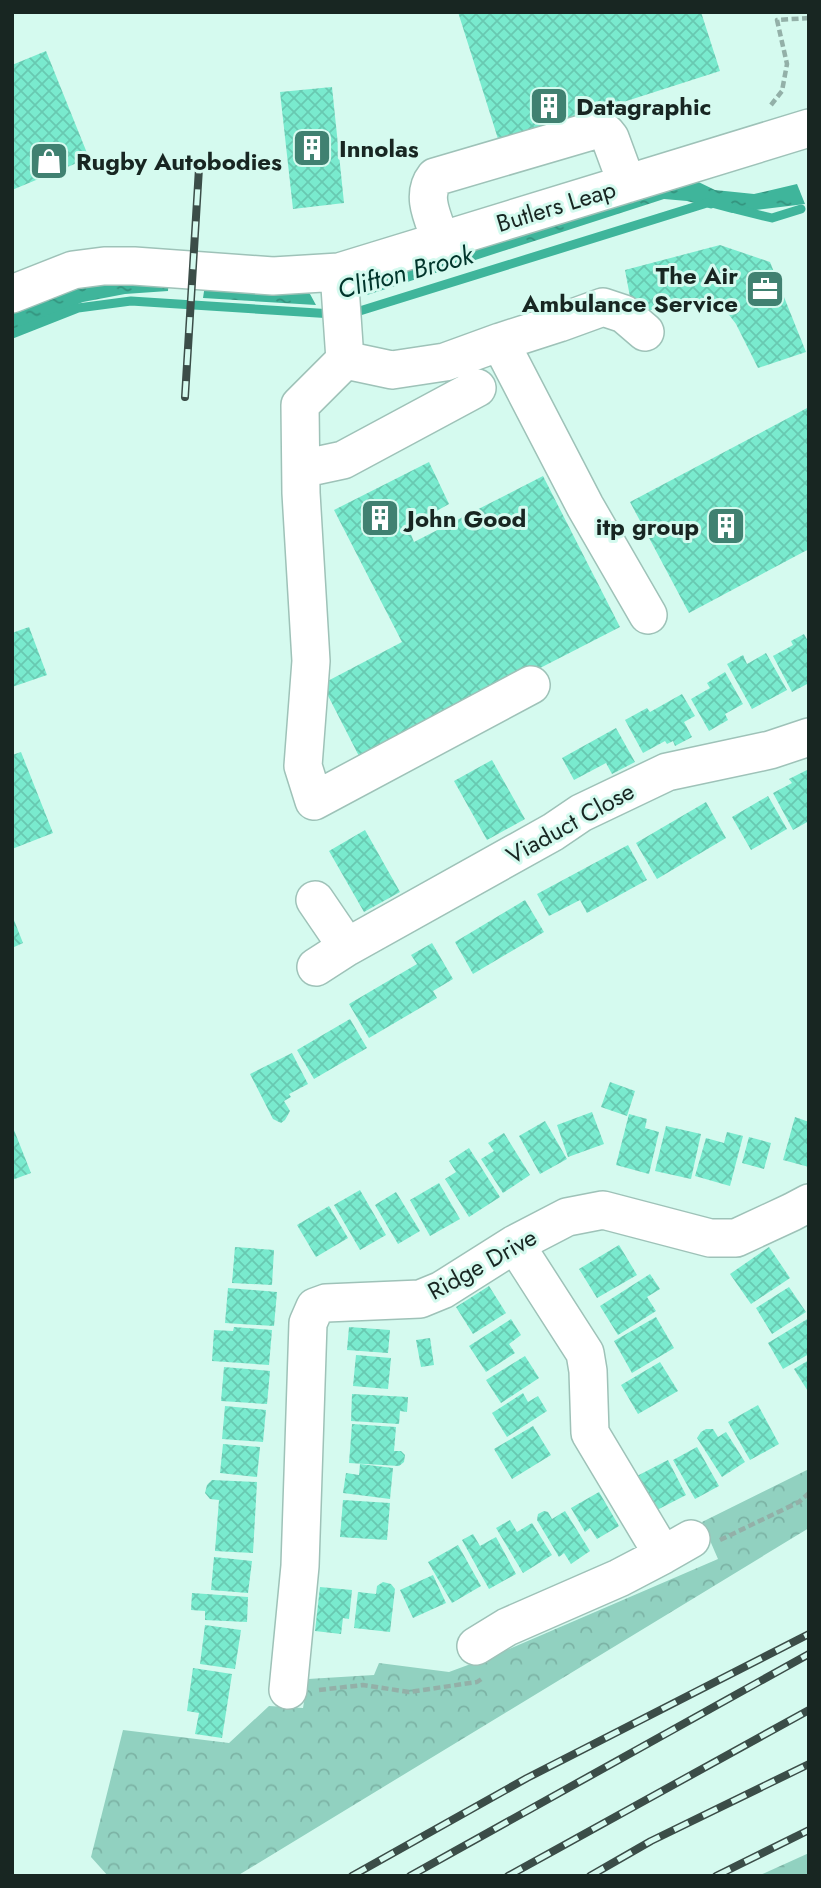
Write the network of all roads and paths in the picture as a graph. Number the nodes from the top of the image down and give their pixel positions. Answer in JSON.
{"nodes":[{"id":1,"x":809,"y":18,"type":"edge"},
{"id":2,"x":768,"y":108,"type":"dead end"},
{"id":3,"x":809,"y":128,"type":"edge"},
{"id":4,"x":626,"y":184,"type":"junction"},
{"id":5,"x":441,"y":241,"type":"junction"},
{"id":6,"x":339,"y":272,"type":"junction"},
{"id":7,"x":12,"y":294,"type":"edge"},
{"id":8,"x":645,"y":332,"type":"dead end"},
{"id":9,"x":500,"y":342,"type":"junction"},
{"id":10,"x":345,"y":360,"type":"junction"},
{"id":11,"x":477,"y":388,"type":"dead end"},
{"id":12,"x":301,"y":469,"type":"junction"},
{"id":13,"x":648,"y":615,"type":"dead end"},
{"id":14,"x":531,"y":685,"type":"dead end"},
{"id":15,"x":809,"y":737,"type":"edge"},
{"id":16,"x":315,"y":900,"type":"dead end"},
{"id":17,"x":347,"y":947,"type":"junction"},
{"id":18,"x":316,"y":967,"type":"dead end"},
{"id":19,"x":803,"y":1217,"type":"edge"},
{"id":20,"x":515,"y":1244,"type":"junction"},
{"id":21,"x":476,"y":1646,"type":"dead end"},
{"id":22,"x":288,"y":1690,"type":"dead end"}],
"edges":[{"from":1,"to":2,"type":"path"},
{"from":3,"to":4,"type":"street","name":"Butlers Leap"},
{"from":4,"to":5,"type":"street","name":"Butlers Leap"},
{"from":4,"to":5,"type":"street"},
{"from":5,"to":6,"type":"street","name":"Butlers Leap"},
{"from":6,"to":7,"type":"street","name":"Butlers Leap"},
{"from":6,"to":10,"type":"street"},
{"from":8,"to":9,"type":"street"},
{"from":9,"to":10,"type":"street"},
{"from":9,"to":13,"type":"street"},
{"from":10,"to":12,"type":"street"},
{"from":11,"to":12,"type":"street"},
{"from":12,"to":14,"type":"street"},
{"from":15,"to":17,"type":"street","name":"Viaduct Close"},
{"from":16,"to":17,"type":"street"},
{"from":17,"to":18,"type":"street","name":"Viaduct Close"},
{"from":19,"to":20,"type":"street","name":"Ridge Drive"},
{"from":20,"to":21,"type":"street"},
{"from":20,"to":22,"type":"street","name":"Ridge Drive"}]}
